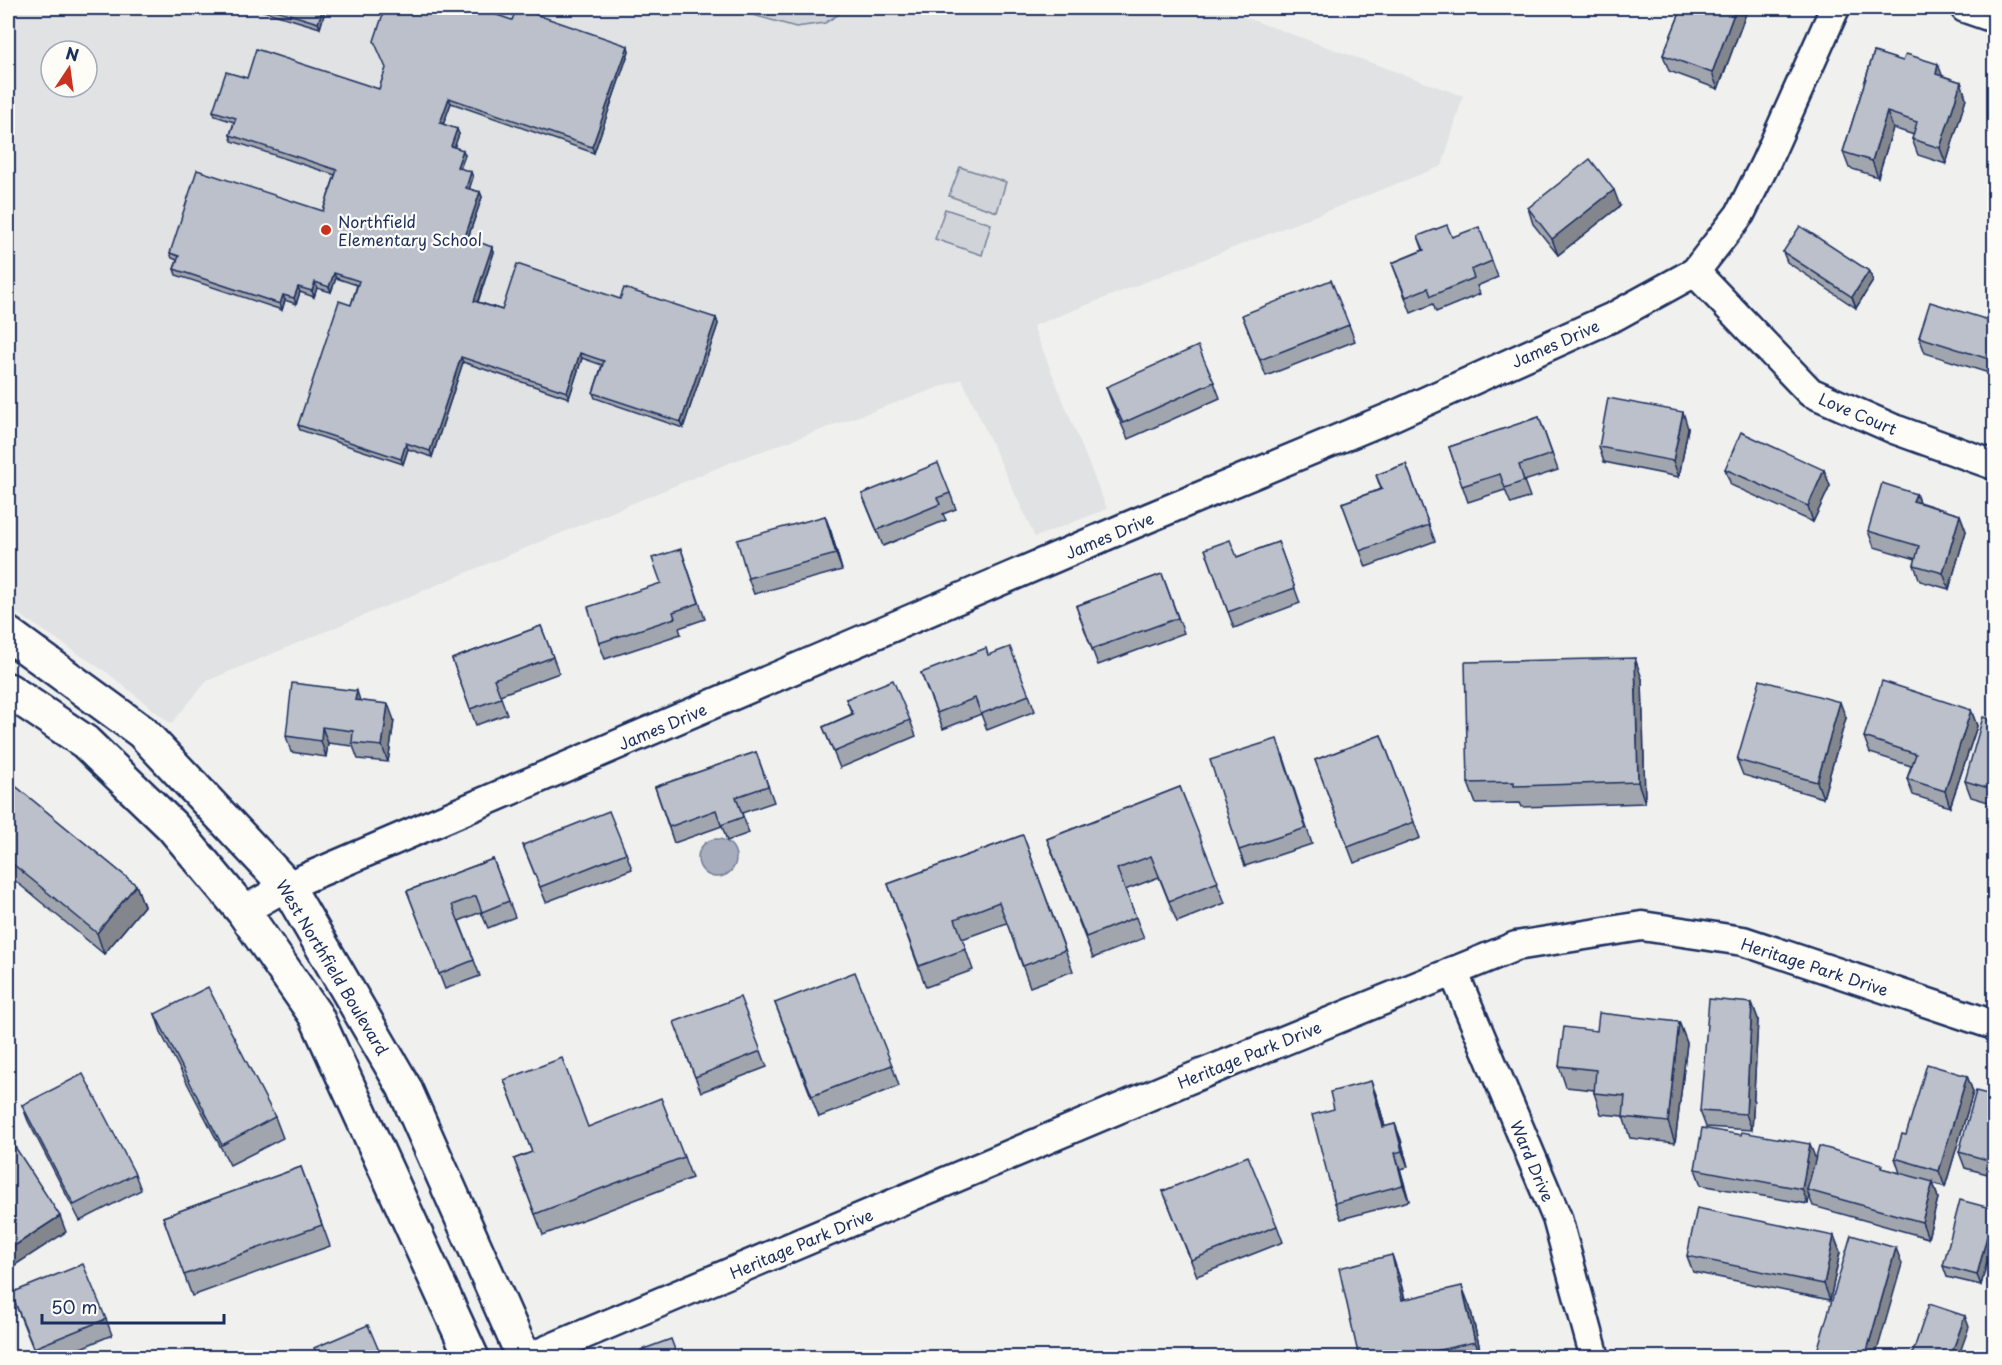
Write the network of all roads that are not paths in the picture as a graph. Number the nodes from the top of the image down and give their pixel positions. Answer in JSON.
{"nodes":[{"id":1,"x":1835,"y":8,"type":"edge"},
{"id":2,"x":1965,"y":8,"type":"edge"},
{"id":3,"x":1995,"y":18,"type":"edge"},
{"id":4,"x":1695,"y":272,"type":"junction"},
{"id":5,"x":1995,"y":465,"type":"edge"},
{"id":6,"x":8,"y":633,"type":"edge"},
{"id":7,"x":8,"y":690,"type":"edge"},
{"id":8,"x":287,"y":886,"type":"junction"},
{"id":9,"x":243,"y":911,"type":"junction"},
{"id":10,"x":1453,"y":971,"type":"junction"},
{"id":11,"x":1995,"y":1025,"type":"edge"},
{"id":12,"x":472,"y":1358,"type":"edge"},
{"id":13,"x":526,"y":1358,"type":"edge"},
{"id":14,"x":1595,"y":1358,"type":"edge"}],
"edges":[{"from":1,"to":4,"type":"street","name":"James Drive"},
{"from":2,"to":3,"type":"street"},
{"from":4,"to":5,"type":"street","name":"Love Court"},
{"from":4,"to":8,"type":"street","name":"James Drive"},
{"from":6,"to":8,"type":"main road","name":"West Northfield Boulevard"},
{"from":7,"to":9,"type":"main road"},
{"from":8,"to":9,"type":"street","name":"James Drive"},
{"from":8,"to":13,"type":"main road","name":"West Northfield Boulevard"},
{"from":9,"to":12,"type":"main road"},
{"from":10,"to":11,"type":"street","name":"Heritage Park Drive"},
{"from":10,"to":13,"type":"street","name":"Heritage Park Drive"},
{"from":10,"to":14,"type":"street","name":"Ward Drive"}]}
